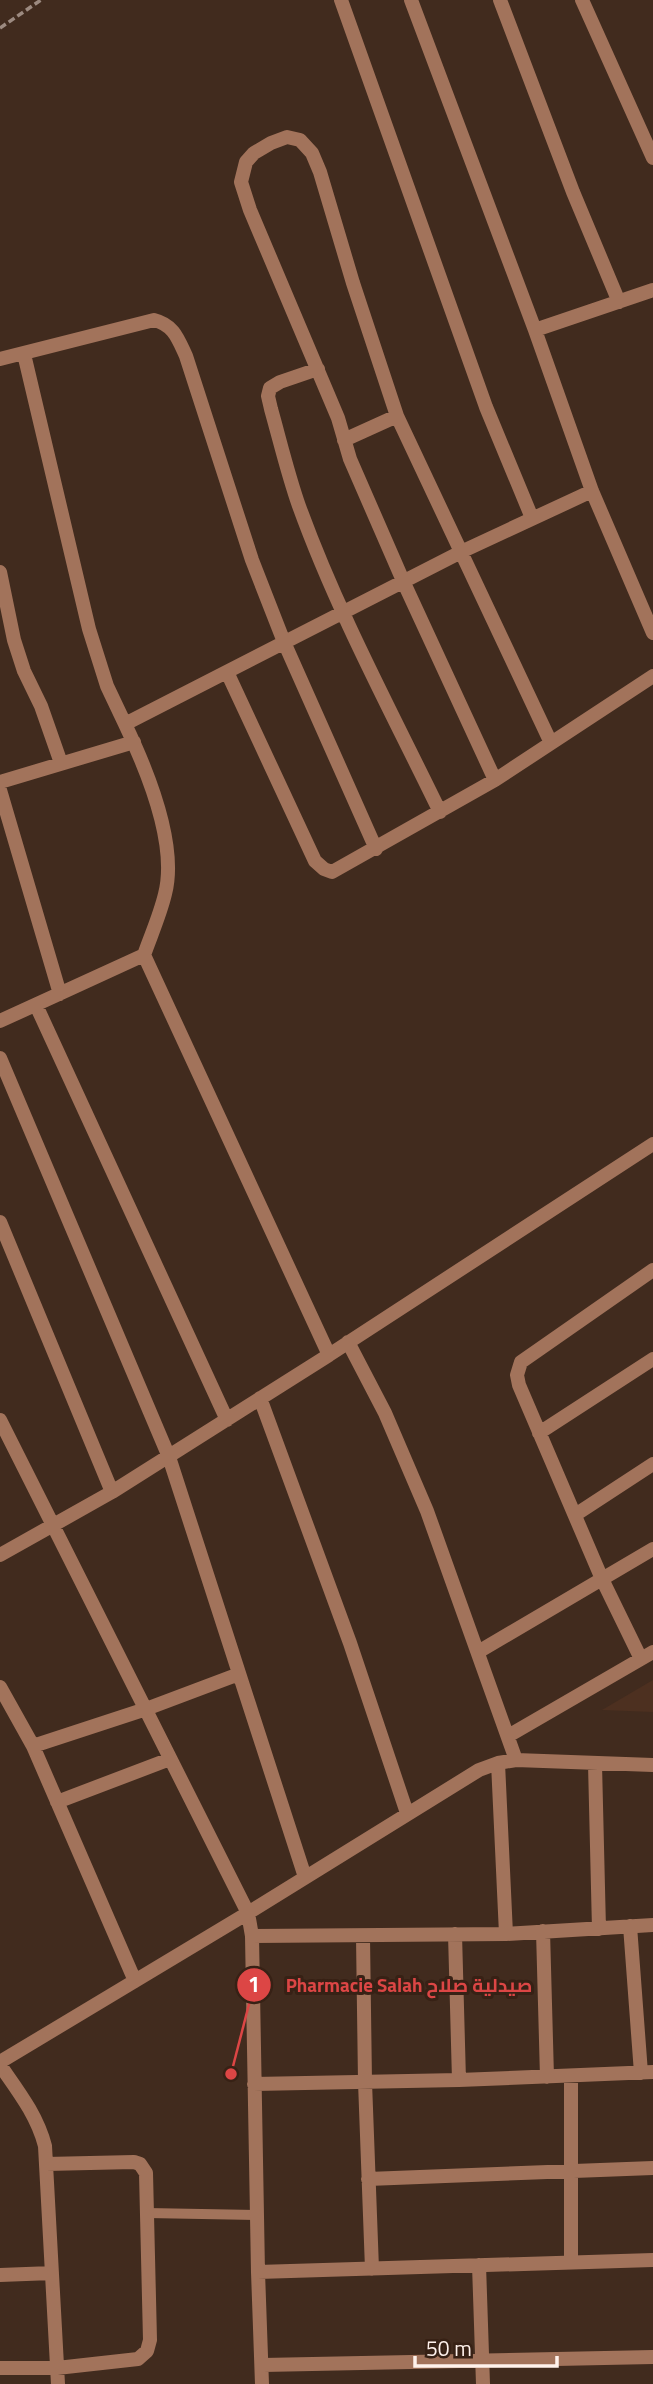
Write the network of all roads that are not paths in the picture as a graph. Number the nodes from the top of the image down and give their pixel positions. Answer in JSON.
{"nodes":[{"id":1,"x":341,"y":0,"type":"edge"},
{"id":2,"x":411,"y":0,"type":"edge"},
{"id":3,"x":499,"y":0,"type":"edge"},
{"id":4,"x":582,"y":0,"type":"edge"},
{"id":5,"x":653,"y":158,"type":"edge"},
{"id":6,"x":653,"y":290,"type":"edge"},
{"id":7,"x":619,"y":302,"type":"junction"},
{"id":8,"x":535,"y":330,"type":"junction"},
{"id":9,"x":24,"y":354,"type":"junction"},
{"id":10,"x":0,"y":359,"type":"edge"},
{"id":11,"x":318,"y":369,"type":"junction"},
{"id":12,"x":397,"y":416,"type":"junction"},
{"id":13,"x":344,"y":440,"type":"junction"},
{"id":14,"x":592,"y":492,"type":"junction"},
{"id":15,"x":531,"y":518,"type":"junction"},
{"id":16,"x":463,"y":551,"type":"junction"},
{"id":17,"x":0,"y":572,"type":"edge"},
{"id":18,"x":404,"y":583,"type":"junction"},
{"id":19,"x":344,"y":613,"type":"junction"},
{"id":20,"x":653,"y":633,"type":"edge"},
{"id":21,"x":284,"y":642,"type":"junction"},
{"id":22,"x":227,"y":672,"type":"junction"},
{"id":23,"x":653,"y":676,"type":"edge"},
{"id":24,"x":125,"y":724,"type":"junction"},
{"id":25,"x":134,"y":741,"type":"junction"},
{"id":26,"x":551,"y":743,"type":"junction"},
{"id":27,"x":61,"y":763,"type":"junction"},
{"id":28,"x":495,"y":780,"type":"junction"},
{"id":29,"x":0,"y":782,"type":"edge"},
{"id":30,"x":0,"y":790,"type":"edge"},
{"id":31,"x":440,"y":812,"type":"junction"},
{"id":32,"x":376,"y":849,"type":"junction"},
{"id":33,"x":145,"y":955,"type":"junction"},
{"id":34,"x":60,"y":994,"type":"junction"},
{"id":35,"x":36,"y":1005,"type":"junction"},
{"id":36,"x":0,"y":1021,"type":"edge"},
{"id":37,"x":0,"y":1058,"type":"edge"},
{"id":38,"x":653,"y":1144,"type":"edge"},
{"id":39,"x":0,"y":1222,"type":"edge"},
{"id":40,"x":653,"y":1270,"type":"edge"},
{"id":41,"x":348,"y":1342,"type":"junction"},
{"id":42,"x":329,"y":1355,"type":"junction"},
{"id":43,"x":653,"y":1359,"type":"edge"},
{"id":44,"x":260,"y":1398,"type":"junction"},
{"id":45,"x":0,"y":1420,"type":"edge"},
{"id":46,"x":227,"y":1420,"type":"junction"},
{"id":47,"x":539,"y":1433,"type":"junction"},
{"id":48,"x":169,"y":1457,"type":"junction"},
{"id":49,"x":653,"y":1464,"type":"edge"},
{"id":50,"x":112,"y":1492,"type":"junction"},
{"id":51,"x":575,"y":1515,"type":"junction"},
{"id":52,"x":53,"y":1526,"type":"junction"},
{"id":53,"x":653,"y":1549,"type":"edge"},
{"id":54,"x":0,"y":1555,"type":"edge"},
{"id":55,"x":602,"y":1579,"type":"junction"},
{"id":56,"x":478,"y":1652,"type":"junction"},
{"id":57,"x":647,"y":1655,"type":"edge"},
{"id":58,"x":239,"y":1674,"type":"junction"},
{"id":59,"x":0,"y":1687,"type":"edge"},
{"id":60,"x":146,"y":1709,"type":"junction"},
{"id":61,"x":508,"y":1735,"type":"junction"},
{"id":62,"x":33,"y":1746,"type":"junction"},
{"id":63,"x":170,"y":1759,"type":"junction"},
{"id":64,"x":516,"y":1760,"type":"junction"},
{"id":65,"x":498,"y":1763,"type":"junction"},
{"id":66,"x":595,"y":1764,"type":"junction"},
{"id":67,"x":653,"y":1765,"type":"edge"},
{"id":68,"x":57,"y":1802,"type":"junction"},
{"id":69,"x":407,"y":1813,"type":"junction"},
{"id":70,"x":305,"y":1877,"type":"junction"},
{"id":71,"x":248,"y":1913,"type":"junction"},
{"id":72,"x":653,"y":1925,"type":"edge"},
{"id":73,"x":630,"y":1926,"type":"junction"},
{"id":74,"x":599,"y":1929,"type":"junction"},
{"id":75,"x":543,"y":1931,"type":"junction"},
{"id":76,"x":455,"y":1934,"type":"junction"},
{"id":77,"x":506,"y":1934,"type":"junction"},
{"id":78,"x":252,"y":1936,"type":"junction"},
{"id":79,"x":363,"y":1937,"type":"junction"},
{"id":80,"x":135,"y":1981,"type":"junction"},
{"id":81,"x":0,"y":2063,"type":"edge"},
{"id":82,"x":647,"y":2073,"type":"edge"},
{"id":83,"x":570,"y":2076,"type":"junction"},
{"id":84,"x":547,"y":2077,"type":"junction"},
{"id":85,"x":459,"y":2080,"type":"junction"},
{"id":86,"x":365,"y":2082,"type":"junction"},
{"id":87,"x":254,"y":2084,"type":"junction"},
{"id":88,"x":46,"y":2164,"type":"junction"},
{"id":89,"x":653,"y":2168,"type":"edge"},
{"id":90,"x":571,"y":2170,"type":"junction"},
{"id":91,"x":368,"y":2179,"type":"junction"},
{"id":92,"x":147,"y":2213,"type":"junction"},
{"id":93,"x":257,"y":2215,"type":"junction"},
{"id":94,"x":653,"y":2260,"type":"edge"},
{"id":95,"x":571,"y":2262,"type":"junction"},
{"id":96,"x":479,"y":2265,"type":"junction"},
{"id":97,"x":372,"y":2269,"type":"junction"},
{"id":98,"x":258,"y":2272,"type":"junction"},
{"id":99,"x":52,"y":2273,"type":"junction"},
{"id":100,"x":0,"y":2276,"type":"edge"},
{"id":101,"x":653,"y":2357,"type":"edge"},
{"id":102,"x":483,"y":2362,"type":"junction"},
{"id":103,"x":262,"y":2365,"type":"junction"},
{"id":104,"x":0,"y":2368,"type":"edge"},
{"id":105,"x":57,"y":2368,"type":"junction"},
{"id":106,"x":58,"y":2384,"type":"edge"},
{"id":107,"x":262,"y":2384,"type":"edge"},
{"id":108,"x":483,"y":2384,"type":"edge"}],
"edges":[{"from":1,"to":15,"type":"street"},
{"from":2,"to":8,"type":"street"},
{"from":3,"to":7,"type":"street"},
{"from":4,"to":5,"type":"street"},
{"from":6,"to":7,"type":"street"},
{"from":7,"to":8,"type":"street"},
{"from":8,"to":14,"type":"street"},
{"from":9,"to":10,"type":"street"},
{"from":9,"to":21,"type":"street"},
{"from":9,"to":24,"type":"street"},
{"from":11,"to":12,"type":"street"},
{"from":11,"to":13,"type":"street"},
{"from":11,"to":19,"type":"street"},
{"from":12,"to":13,"type":"street"},
{"from":12,"to":16,"type":"street"},
{"from":13,"to":18,"type":"street"},
{"from":14,"to":15,"type":"street"},
{"from":14,"to":20,"type":"street"},
{"from":15,"to":16,"type":"street"},
{"from":16,"to":18,"type":"street"},
{"from":16,"to":26,"type":"street"},
{"from":17,"to":27,"type":"street"},
{"from":18,"to":19,"type":"street"},
{"from":18,"to":28,"type":"street"},
{"from":19,"to":21,"type":"street"},
{"from":19,"to":31,"type":"street"},
{"from":21,"to":22,"type":"street"},
{"from":21,"to":32,"type":"street"},
{"from":22,"to":24,"type":"street"},
{"from":22,"to":32,"type":"street"},
{"from":23,"to":26,"type":"street"},
{"from":24,"to":25,"type":"street"},
{"from":25,"to":27,"type":"street"},
{"from":25,"to":33,"type":"street"},
{"from":26,"to":28,"type":"street"},
{"from":27,"to":29,"type":"street"},
{"from":28,"to":31,"type":"street"},
{"from":30,"to":34,"type":"street"},
{"from":31,"to":32,"type":"street"},
{"from":33,"to":34,"type":"street"},
{"from":33,"to":42,"type":"street"},
{"from":34,"to":35,"type":"street"},
{"from":35,"to":36,"type":"street"},
{"from":35,"to":46,"type":"street"},
{"from":37,"to":48,"type":"street"},
{"from":38,"to":41,"type":"street"},
{"from":39,"to":50,"type":"street"},
{"from":40,"to":47,"type":"street"},
{"from":41,"to":42,"type":"street"},
{"from":41,"to":56,"type":"street"},
{"from":42,"to":44,"type":"street"},
{"from":43,"to":47,"type":"street"},
{"from":44,"to":46,"type":"street"},
{"from":44,"to":69,"type":"street"},
{"from":45,"to":52,"type":"street"},
{"from":46,"to":48,"type":"street"},
{"from":47,"to":51,"type":"street"},
{"from":48,"to":50,"type":"street"},
{"from":48,"to":58,"type":"street"},
{"from":49,"to":51,"type":"street"},
{"from":50,"to":52,"type":"street"},
{"from":51,"to":55,"type":"street"},
{"from":52,"to":54,"type":"street"},
{"from":52,"to":60,"type":"street"},
{"from":53,"to":55,"type":"street"},
{"from":55,"to":56,"type":"street"},
{"from":55,"to":57,"type":"street"},
{"from":56,"to":61,"type":"street"},
{"from":57,"to":61,"type":"street"},
{"from":58,"to":60,"type":"street"},
{"from":58,"to":70,"type":"street"},
{"from":59,"to":62,"type":"street"},
{"from":60,"to":62,"type":"street"},
{"from":60,"to":63,"type":"street"},
{"from":61,"to":64,"type":"street"},
{"from":62,"to":68,"type":"street"},
{"from":63,"to":68,"type":"street"},
{"from":63,"to":71,"type":"street"},
{"from":64,"to":65,"type":"street"},
{"from":64,"to":66,"type":"street"},
{"from":65,"to":69,"type":"street"},
{"from":65,"to":77,"type":"street"},
{"from":66,"to":67,"type":"street"},
{"from":66,"to":74,"type":"street"},
{"from":68,"to":80,"type":"street"},
{"from":69,"to":70,"type":"street"},
{"from":70,"to":71,"type":"street"},
{"from":71,"to":78,"type":"street"},
{"from":71,"to":80,"type":"street"},
{"from":72,"to":73,"type":"street"},
{"from":73,"to":74,"type":"street"},
{"from":73,"to":82,"type":"street"},
{"from":74,"to":75,"type":"street"},
{"from":75,"to":77,"type":"street"},
{"from":75,"to":84,"type":"street"},
{"from":76,"to":77,"type":"street"},
{"from":76,"to":79,"type":"street"},
{"from":76,"to":85,"type":"street"},
{"from":78,"to":79,"type":"street"},
{"from":78,"to":87,"type":"street"},
{"from":79,"to":86,"type":"street"},
{"from":80,"to":81,"type":"street"},
{"from":81,"to":88,"type":"street"},
{"from":82,"to":83,"type":"street"},
{"from":83,"to":84,"type":"street"},
{"from":83,"to":90,"type":"street"},
{"from":84,"to":85,"type":"street"},
{"from":85,"to":86,"type":"street"},
{"from":86,"to":87,"type":"street"},
{"from":86,"to":91,"type":"street"},
{"from":87,"to":93,"type":"street"},
{"from":88,"to":92,"type":"street"},
{"from":88,"to":99,"type":"street"},
{"from":89,"to":90,"type":"street"},
{"from":90,"to":91,"type":"street"},
{"from":90,"to":95,"type":"street"},
{"from":91,"to":97,"type":"street"},
{"from":92,"to":93,"type":"lane"},
{"from":92,"to":105,"type":"street"},
{"from":93,"to":98,"type":"street"},
{"from":94,"to":95,"type":"street"},
{"from":95,"to":96,"type":"street"},
{"from":96,"to":97,"type":"street"},
{"from":96,"to":102,"type":"street"},
{"from":97,"to":98,"type":"street"},
{"from":98,"to":103,"type":"street"},
{"from":99,"to":100,"type":"street"},
{"from":99,"to":105,"type":"street"},
{"from":101,"to":102,"type":"street"},
{"from":102,"to":103,"type":"street"},
{"from":102,"to":108,"type":"street"},
{"from":103,"to":107,"type":"street"},
{"from":104,"to":105,"type":"street"},
{"from":105,"to":106,"type":"street"}]}
